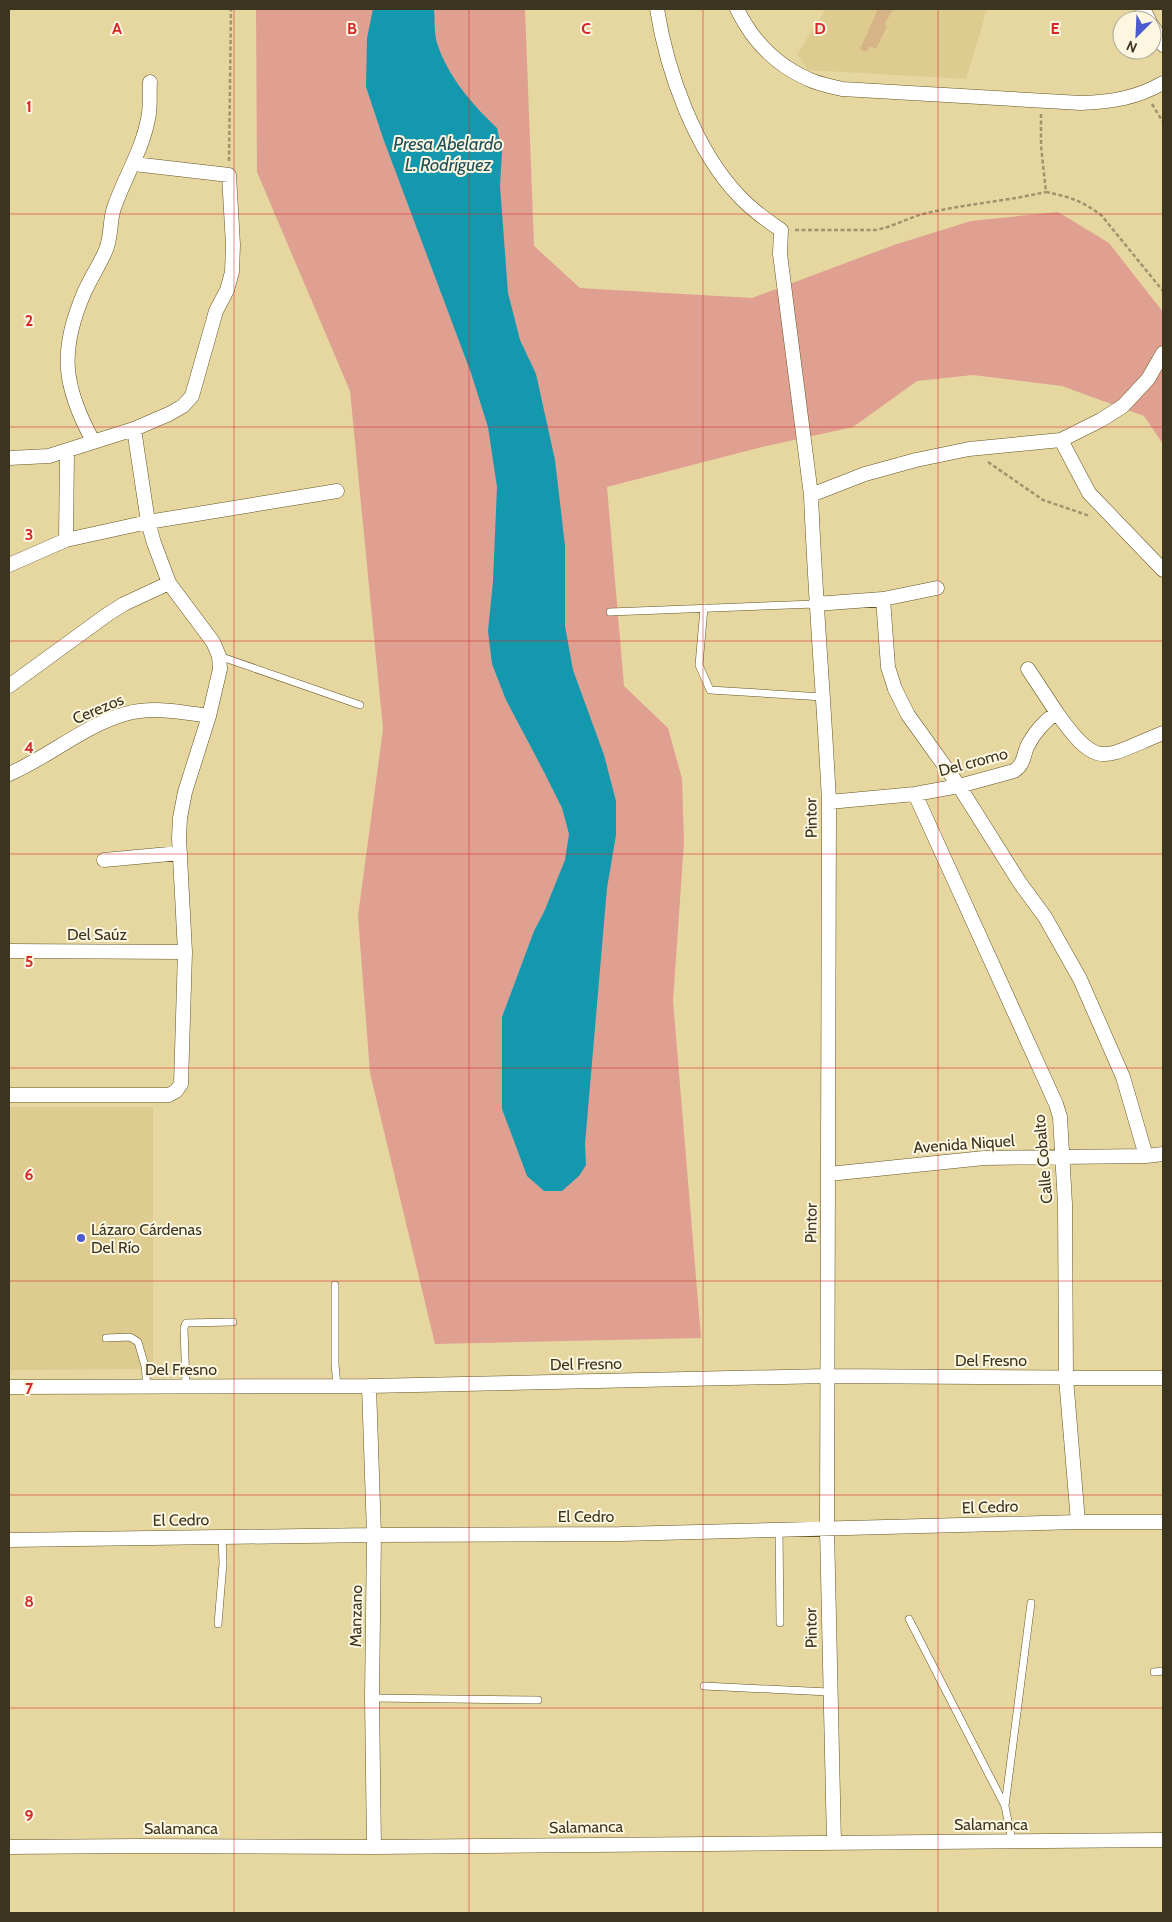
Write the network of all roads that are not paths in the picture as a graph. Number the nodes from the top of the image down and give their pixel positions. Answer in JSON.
{"nodes":[{"id":1,"x":657,"y":9,"type":"edge"},
{"id":2,"x":736,"y":9,"type":"edge"},
{"id":3,"x":150,"y":82,"type":"dead end"},
{"id":4,"x":1163,"y":83,"type":"edge"},
{"id":5,"x":134,"y":164,"type":"junction"},
{"id":6,"x":1163,"y":353,"type":"edge"},
{"id":7,"x":134,"y":429,"type":"junction"},
{"id":8,"x":1061,"y":440,"type":"junction"},
{"id":9,"x":93,"y":441,"type":"junction"},
{"id":10,"x":67,"y":451,"type":"junction"},
{"id":11,"x":9,"y":458,"type":"edge"},
{"id":12,"x":337,"y":492,"type":"dead end"},
{"id":13,"x":810,"y":495,"type":"junction"},
{"id":14,"x":148,"y":522,"type":"junction"},
{"id":15,"x":66,"y":540,"type":"junction"},
{"id":16,"x":9,"y":565,"type":"edge"},
{"id":17,"x":1163,"y":570,"type":"edge"},
{"id":18,"x":169,"y":582,"type":"junction"},
{"id":19,"x":937,"y":588,"type":"dead end"},
{"id":20,"x":883,"y":599,"type":"junction"},
{"id":21,"x":815,"y":604,"type":"junction"},
{"id":22,"x":704,"y":608,"type":"junction"},
{"id":23,"x":610,"y":612,"type":"dead end"},
{"id":24,"x":218,"y":656,"type":"junction"},
{"id":25,"x":1028,"y":669,"type":"dead end"},
{"id":26,"x":9,"y":686,"type":"edge"},
{"id":27,"x":824,"y":697,"type":"junction"},
{"id":28,"x":360,"y":705,"type":"dead end"},
{"id":29,"x":1057,"y":712,"type":"junction"},
{"id":30,"x":209,"y":716,"type":"junction"},
{"id":31,"x":1163,"y":733,"type":"edge"},
{"id":32,"x":9,"y":774,"type":"edge"},
{"id":33,"x":959,"y":786,"type":"junction"},
{"id":34,"x":915,"y":794,"type":"junction"},
{"id":35,"x":829,"y":802,"type":"junction"},
{"id":36,"x":180,"y":853,"type":"junction"},
{"id":37,"x":104,"y":860,"type":"dead end"},
{"id":38,"x":9,"y":951,"type":"edge"},
{"id":39,"x":185,"y":952,"type":"junction"},
{"id":40,"x":9,"y":1095,"type":"edge"},
{"id":41,"x":1163,"y":1154,"type":"edge"},
{"id":42,"x":1063,"y":1156,"type":"junction"},
{"id":43,"x":1146,"y":1156,"type":"junction"},
{"id":44,"x":829,"y":1174,"type":"junction"},
{"id":45,"x":335,"y":1285,"type":"dead end"},
{"id":46,"x":233,"y":1322,"type":"dead end"},
{"id":47,"x":106,"y":1338,"type":"dead end"},
{"id":48,"x":826,"y":1376,"type":"junction"},
{"id":49,"x":1066,"y":1378,"type":"junction"},
{"id":50,"x":1163,"y":1378,"type":"edge"},
{"id":51,"x":147,"y":1386,"type":"junction"},
{"id":52,"x":186,"y":1386,"type":"junction"},
{"id":53,"x":337,"y":1386,"type":"junction"},
{"id":54,"x":369,"y":1386,"type":"junction"},
{"id":55,"x":9,"y":1387,"type":"edge"},
{"id":56,"x":1078,"y":1522,"type":"junction"},
{"id":57,"x":1163,"y":1522,"type":"edge"},
{"id":58,"x":826,"y":1529,"type":"junction"},
{"id":59,"x":779,"y":1530,"type":"junction"},
{"id":60,"x":374,"y":1535,"type":"junction"},
{"id":61,"x":222,"y":1537,"type":"junction"},
{"id":62,"x":9,"y":1540,"type":"edge"},
{"id":63,"x":1031,"y":1603,"type":"dead end"},
{"id":64,"x":909,"y":1619,"type":"dead end"},
{"id":65,"x":780,"y":1623,"type":"dead end"},
{"id":66,"x":218,"y":1624,"type":"dead end"},
{"id":67,"x":1163,"y":1671,"type":"edge"},
{"id":68,"x":1154,"y":1672,"type":"dead end"},
{"id":69,"x":704,"y":1686,"type":"dead end"},
{"id":70,"x":829,"y":1692,"type":"junction"},
{"id":71,"x":372,"y":1698,"type":"junction"},
{"id":72,"x":538,"y":1700,"type":"dead end"},
{"id":73,"x":1005,"y":1806,"type":"junction"},
{"id":74,"x":1163,"y":1840,"type":"edge"},
{"id":75,"x":1012,"y":1841,"type":"junction"},
{"id":76,"x":834,"y":1843,"type":"junction"},
{"id":77,"x":9,"y":1847,"type":"edge"},
{"id":78,"x":374,"y":1847,"type":"junction"}],
"edges":[{"from":1,"to":13,"type":"street","name":"Pintor"},
{"from":2,"to":4,"type":"street"},
{"from":3,"to":5,"type":"street"},
{"from":5,"to":7,"type":"street"},
{"from":5,"to":9,"type":"street"},
{"from":6,"to":8,"type":"street"},
{"from":7,"to":9,"type":"street"},
{"from":7,"to":14,"type":"street"},
{"from":8,"to":13,"type":"street"},
{"from":8,"to":17,"type":"street"},
{"from":9,"to":10,"type":"street"},
{"from":10,"to":11,"type":"street"},
{"from":10,"to":15,"type":"street"},
{"from":12,"to":14,"type":"street"},
{"from":13,"to":21,"type":"street","name":"Pintor"},
{"from":14,"to":15,"type":"street"},
{"from":14,"to":18,"type":"street"},
{"from":15,"to":16,"type":"street"},
{"from":18,"to":24,"type":"street"},
{"from":18,"to":26,"type":"street"},
{"from":19,"to":20,"type":"street"},
{"from":20,"to":21,"type":"street"},
{"from":20,"to":33,"type":"street"},
{"from":21,"to":22,"type":"lane"},
{"from":21,"to":27,"type":"street","name":"Pintor"},
{"from":22,"to":23,"type":"lane"},
{"from":22,"to":27,"type":"lane"},
{"from":24,"to":28,"type":"lane"},
{"from":24,"to":30,"type":"street"},
{"from":25,"to":29,"type":"street"},
{"from":27,"to":35,"type":"street","name":"Pintor"},
{"from":29,"to":31,"type":"street"},
{"from":29,"to":33,"type":"street","name":"Del cromo"},
{"from":30,"to":32,"type":"street","name":"Cerezos"},
{"from":30,"to":36,"type":"street"},
{"from":33,"to":34,"type":"street","name":"Del cromo"},
{"from":33,"to":43,"type":"street"},
{"from":34,"to":35,"type":"street","name":"Del cromo"},
{"from":34,"to":42,"type":"street","name":"Calle Cobalto"},
{"from":35,"to":44,"type":"street","name":"Pintor"},
{"from":36,"to":37,"type":"street"},
{"from":36,"to":39,"type":"street"},
{"from":38,"to":39,"type":"street","name":"Del Saúz"},
{"from":39,"to":40,"type":"street"},
{"from":41,"to":43,"type":"street","name":"Avenida Niquel"},
{"from":42,"to":43,"type":"street","name":"Avenida Niquel"},
{"from":42,"to":44,"type":"street","name":"Avenida Niquel"},
{"from":42,"to":49,"type":"street","name":"Calle Cobalto"},
{"from":44,"to":48,"type":"street","name":"Pintor"},
{"from":45,"to":53,"type":"lane"},
{"from":46,"to":52,"type":"lane"},
{"from":47,"to":51,"type":"lane"},
{"from":48,"to":49,"type":"street","name":"Del Fresno"},
{"from":48,"to":54,"type":"street","name":"Del Fresno"},
{"from":48,"to":58,"type":"street","name":"Pintor"},
{"from":49,"to":50,"type":"street","name":"Del Fresno"},
{"from":49,"to":56,"type":"street","name":"Calle Cobalto"},
{"from":51,"to":52,"type":"street","name":"Del Fresno"},
{"from":51,"to":55,"type":"street","name":"Del Fresno"},
{"from":52,"to":53,"type":"street","name":"Del Fresno"},
{"from":53,"to":54,"type":"street","name":"Del Fresno"},
{"from":54,"to":60,"type":"street","name":"Manzano"},
{"from":56,"to":57,"type":"street","name":"El Cedro"},
{"from":56,"to":58,"type":"street","name":"El Cedro"},
{"from":58,"to":59,"type":"street","name":"El Cedro"},
{"from":58,"to":70,"type":"street","name":"Pintor"},
{"from":59,"to":60,"type":"street","name":"El Cedro"},
{"from":59,"to":65,"type":"lane"},
{"from":60,"to":61,"type":"street","name":"El Cedro"},
{"from":60,"to":71,"type":"street","name":"Manzano"},
{"from":61,"to":62,"type":"street","name":"El Cedro"},
{"from":61,"to":66,"type":"lane"},
{"from":63,"to":73,"type":"lane"},
{"from":64,"to":73,"type":"lane"},
{"from":67,"to":68,"type":"lane"},
{"from":69,"to":70,"type":"lane"},
{"from":70,"to":76,"type":"street","name":"Pintor"},
{"from":71,"to":72,"type":"lane"},
{"from":71,"to":78,"type":"street","name":"Manzano"},
{"from":73,"to":75,"type":"lane"},
{"from":74,"to":75,"type":"street","name":"Salamanca"},
{"from":75,"to":76,"type":"street","name":"Salamanca"},
{"from":76,"to":78,"type":"street","name":"Salamanca"},
{"from":77,"to":78,"type":"street","name":"Salamanca"}]}
